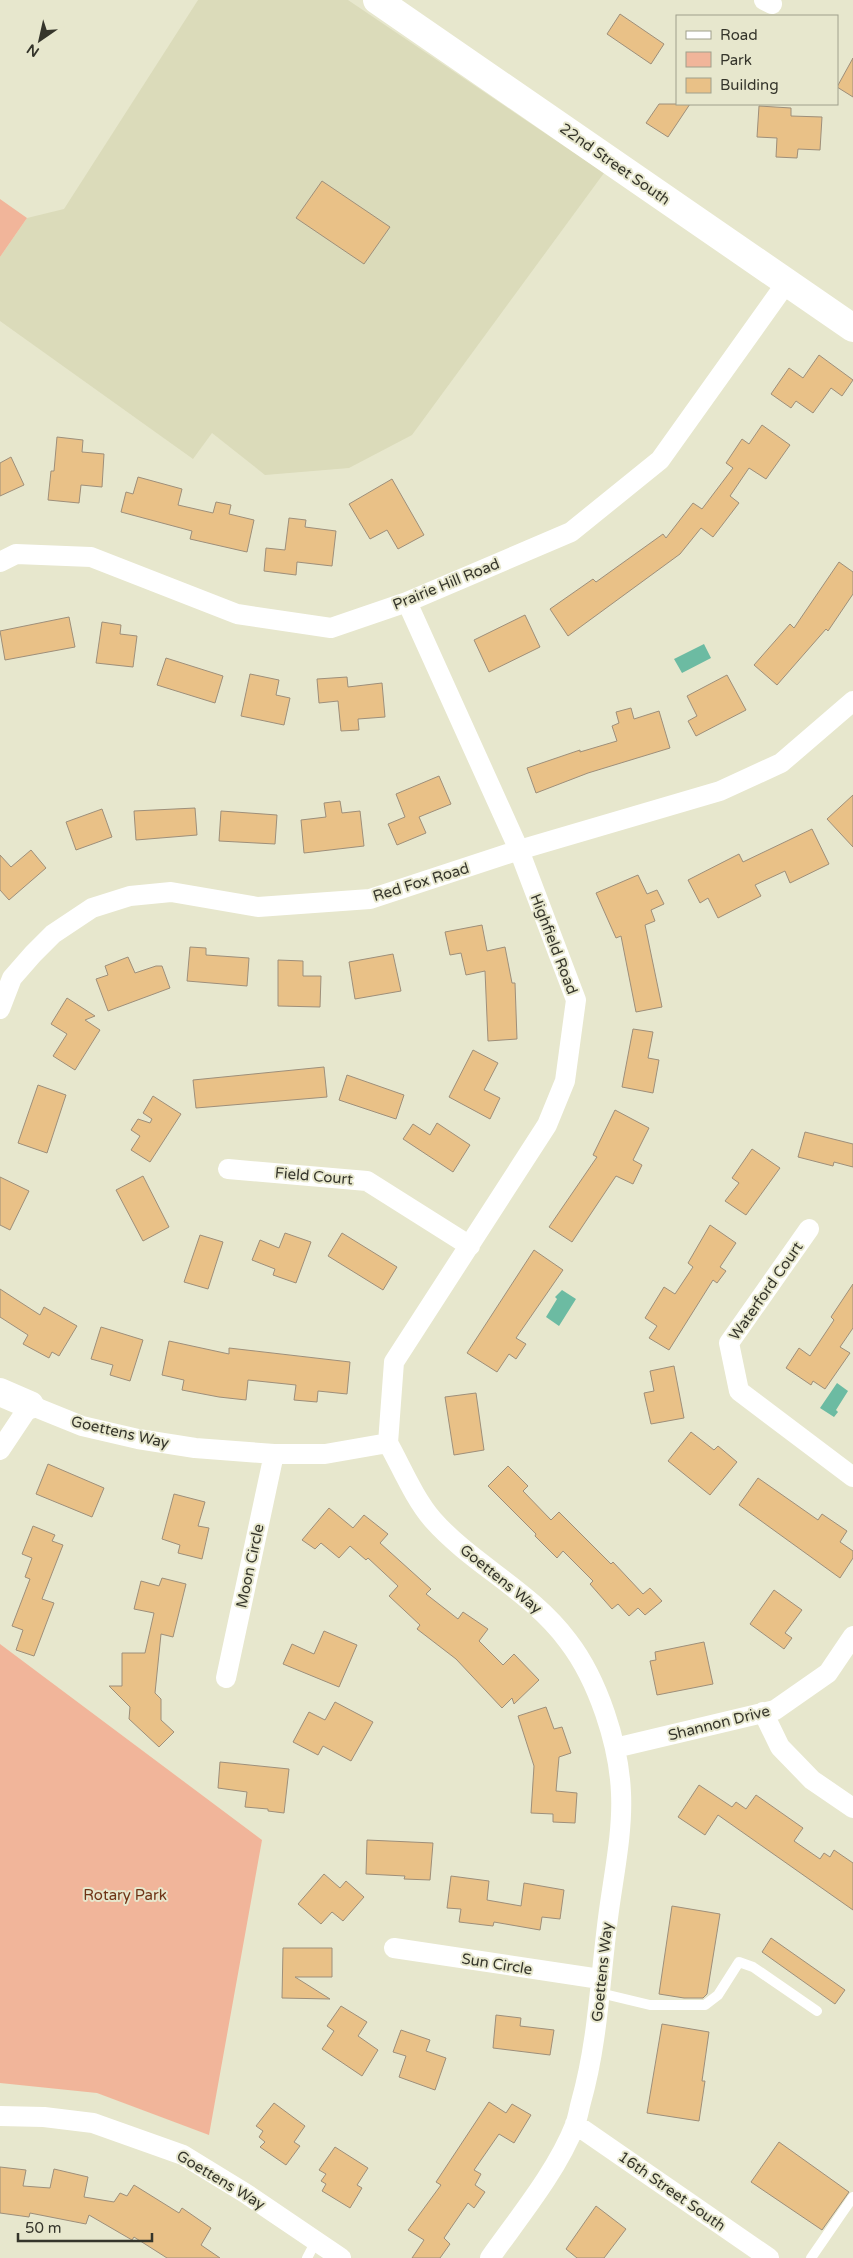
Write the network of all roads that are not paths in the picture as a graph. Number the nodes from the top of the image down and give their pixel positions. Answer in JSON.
{"nodes":[{"id":1,"x":376,"y":0,"type":"edge"},
{"id":2,"x":787,"y":282,"type":"junction"},
{"id":3,"x":853,"y":328,"type":"edge"},
{"id":4,"x":0,"y":562,"type":"edge"},
{"id":5,"x":407,"y":602,"type":"junction"},
{"id":6,"x":853,"y":701,"type":"edge"},
{"id":7,"x":519,"y":850,"type":"junction"},
{"id":8,"x":0,"y":1009,"type":"edge"},
{"id":9,"x":228,"y":1169,"type":"dead end"},
{"id":10,"x":810,"y":1230,"type":"dead end"},
{"id":11,"x":470,"y":1246,"type":"junction"},
{"id":12,"x":0,"y":1392,"type":"edge"},
{"id":13,"x":30,"y":1405,"type":"junction"},
{"id":14,"x":388,"y":1443,"type":"junction"},
{"id":15,"x":0,"y":1450,"type":"edge"},
{"id":16,"x":274,"y":1454,"type":"junction"},
{"id":17,"x":853,"y":1477,"type":"edge"},
{"id":18,"x":853,"y":1636,"type":"edge"},
{"id":19,"x":226,"y":1678,"type":"dead end"},
{"id":20,"x":762,"y":1712,"type":"junction"},
{"id":21,"x":615,"y":1748,"type":"junction"},
{"id":22,"x":853,"y":1808,"type":"edge"},
{"id":23,"x":394,"y":1948,"type":"dead end"},
{"id":24,"x":600,"y":1986,"type":"junction"},
{"id":25,"x":817,"y":2011,"type":"dead end"},
{"id":26,"x":0,"y":2116,"type":"edge"},
{"id":27,"x":575,"y":2124,"type":"junction"},
{"id":28,"x":853,"y":2197,"type":"edge"},
{"id":29,"x":311,"y":2249,"type":"edge"},
{"id":30,"x":342,"y":2258,"type":"edge"},
{"id":31,"x":490,"y":2258,"type":"edge"},
{"id":32,"x":769,"y":2258,"type":"edge"},
{"id":33,"x":811,"y":2258,"type":"edge"}],
"edges":[{"from":1,"to":2,"type":"street","name":"22nd Street South"},
{"from":2,"to":3,"type":"street","name":"22nd Street South"},
{"from":2,"to":5,"type":"street","name":"Prairie Hill Road"},
{"from":4,"to":5,"type":"street","name":"Prairie Hill Road"},
{"from":5,"to":7,"type":"street","name":"Highfield Road"},
{"from":6,"to":7,"type":"street","name":"Red Fox Road"},
{"from":7,"to":8,"type":"street","name":"Red Fox Road"},
{"from":7,"to":11,"type":"street","name":"Highfield Road"},
{"from":9,"to":11,"type":"street","name":"Field Court"},
{"from":10,"to":17,"type":"street","name":"Waterford Court"},
{"from":11,"to":14,"type":"street","name":"Highfield Road"},
{"from":12,"to":13,"type":"street"},
{"from":13,"to":15,"type":"street"},
{"from":13,"to":16,"type":"street","name":"Goettens Way"},
{"from":14,"to":16,"type":"street","name":"Goettens Way"},
{"from":14,"to":21,"type":"street","name":"Goettens Way"},
{"from":16,"to":19,"type":"street","name":"Moon Circle"},
{"from":18,"to":20,"type":"street","name":"Shannon Drive"},
{"from":20,"to":21,"type":"street","name":"Shannon Drive"},
{"from":20,"to":22,"type":"street"},
{"from":21,"to":24,"type":"street","name":"Goettens Way"},
{"from":23,"to":24,"type":"street","name":"Sun Circle"},
{"from":24,"to":25,"type":"lane"},
{"from":24,"to":27,"type":"street","name":"Goettens Way"},
{"from":26,"to":29,"type":"street","name":"Goettens Way"},
{"from":27,"to":31,"type":"street","name":"Goettens Way"},
{"from":27,"to":32,"type":"street","name":"16th Street South"},
{"from":28,"to":33,"type":"lane"},
{"from":29,"to":30,"type":"street","name":"Goettens Way"}]}
